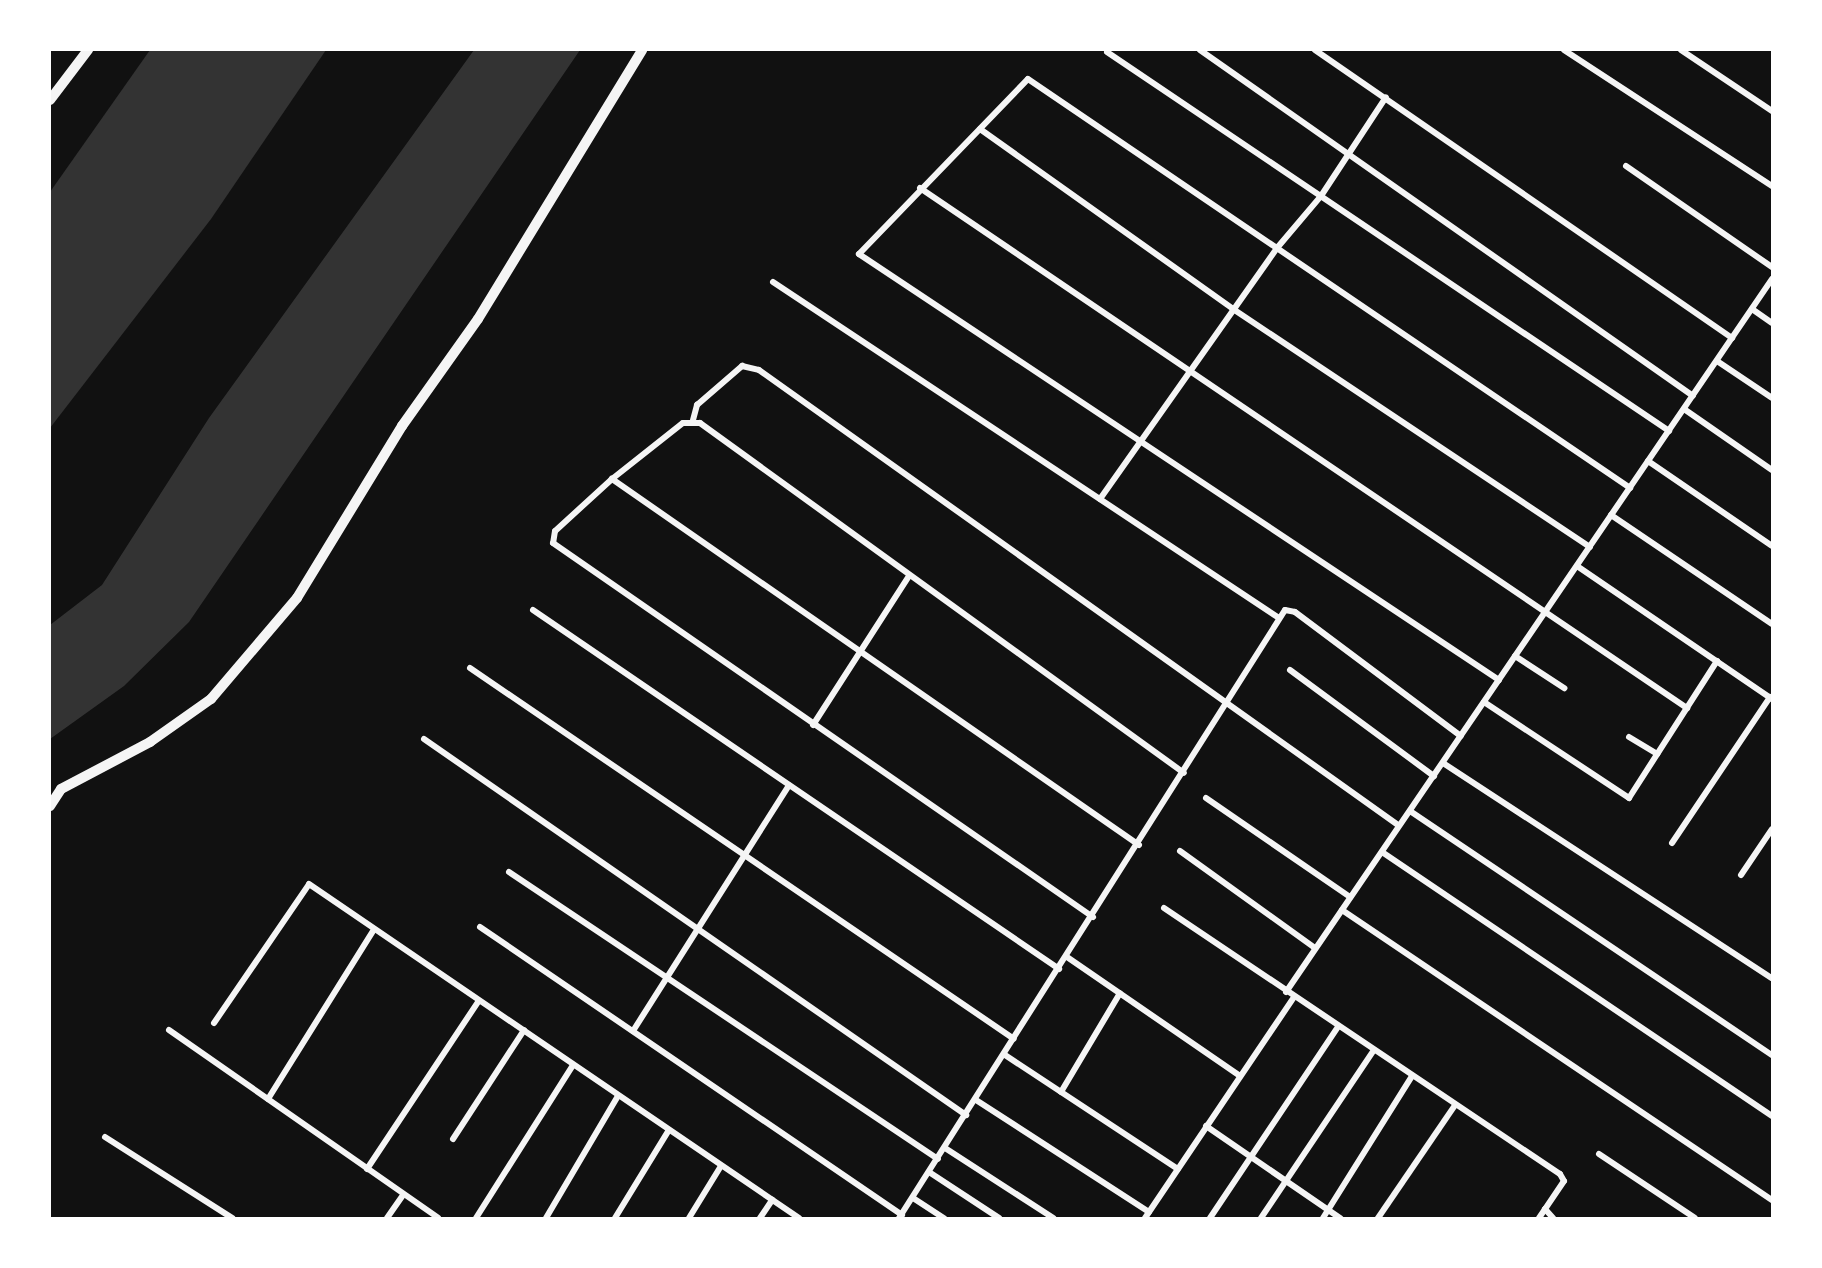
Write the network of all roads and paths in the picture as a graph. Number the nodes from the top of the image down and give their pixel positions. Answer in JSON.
{"nodes":[{"id":1,"x":88,"y":50,"type":"edge"},
{"id":2,"x":642,"y":50,"type":"edge"},
{"id":3,"x":1200,"y":50,"type":"edge"},
{"id":4,"x":1315,"y":50,"type":"edge"},
{"id":5,"x":1564,"y":50,"type":"edge"},
{"id":6,"x":1681,"y":50,"type":"edge"},
{"id":7,"x":1107,"y":52,"type":"dead end"},
{"id":8,"x":1386,"y":97,"type":"junction"},
{"id":9,"x":50,"y":100,"type":"edge"},
{"id":10,"x":1773,"y":111,"type":"edge"},
{"id":11,"x":980,"y":129,"type":"junction"},
{"id":12,"x":1350,"y":154,"type":"junction"},
{"id":13,"x":1626,"y":166,"type":"dead end"},
{"id":14,"x":1773,"y":186,"type":"edge"},
{"id":15,"x":921,"y":188,"type":"junction"},
{"id":16,"x":1321,"y":196,"type":"junction"},
{"id":17,"x":1277,"y":248,"type":"junction"},
{"id":18,"x":1773,"y":267,"type":"edge"},
{"id":19,"x":1773,"y":279,"type":"edge"},
{"id":20,"x":774,"y":282,"type":"dead end"},
{"id":21,"x":1233,"y":309,"type":"junction"},
{"id":22,"x":1752,"y":309,"type":"junction"},
{"id":23,"x":1773,"y":323,"type":"edge"},
{"id":24,"x":1732,"y":338,"type":"junction"},
{"id":25,"x":1716,"y":361,"type":"junction"},
{"id":26,"x":1188,"y":373,"type":"junction"},
{"id":27,"x":1693,"y":396,"type":"junction"},
{"id":28,"x":1773,"y":398,"type":"edge"},
{"id":29,"x":1684,"y":409,"type":"junction"},
{"id":30,"x":693,"y":420,"type":"junction"},
{"id":31,"x":1669,"y":431,"type":"junction"},
{"id":32,"x":1138,"y":444,"type":"junction"},
{"id":33,"x":1648,"y":461,"type":"junction"},
{"id":34,"x":1773,"y":470,"type":"edge"},
{"id":35,"x":612,"y":479,"type":"junction"},
{"id":36,"x":1630,"y":488,"type":"junction"},
{"id":37,"x":1100,"y":499,"type":"junction"},
{"id":38,"x":1611,"y":515,"type":"junction"},
{"id":39,"x":1773,"y":546,"type":"edge"},
{"id":40,"x":1590,"y":547,"type":"junction"},
{"id":41,"x":1577,"y":566,"type":"junction"},
{"id":42,"x":909,"y":576,"type":"junction"},
{"id":43,"x":533,"y":610,"type":"dead end"},
{"id":44,"x":1545,"y":612,"type":"junction"},
{"id":45,"x":1279,"y":618,"type":"junction"},
{"id":46,"x":1773,"y":624,"type":"edge"},
{"id":47,"x":862,"y":654,"type":"junction"},
{"id":48,"x":1515,"y":656,"type":"junction"},
{"id":49,"x":1717,"y":661,"type":"junction"},
{"id":50,"x":470,"y":668,"type":"dead end"},
{"id":51,"x":1290,"y":670,"type":"dead end"},
{"id":52,"x":1499,"y":680,"type":"junction"},
{"id":53,"x":1563,"y":688,"type":"dead end"},
{"id":54,"x":1771,"y":698,"type":"edge"},
{"id":55,"x":1224,"y":702,"type":"junction"},
{"id":56,"x":1484,"y":702,"type":"junction"},
{"id":57,"x":1687,"y":708,"type":"junction"},
{"id":58,"x":813,"y":725,"type":"junction"},
{"id":59,"x":1461,"y":736,"type":"junction"},
{"id":60,"x":1629,"y":737,"type":"dead end"},
{"id":61,"x":424,"y":739,"type":"dead end"},
{"id":62,"x":1657,"y":754,"type":"junction"},
{"id":63,"x":1443,"y":763,"type":"junction"},
{"id":64,"x":1184,"y":773,"type":"junction"},
{"id":65,"x":1434,"y":776,"type":"junction"},
{"id":66,"x":789,"y":784,"type":"junction"},
{"id":67,"x":1206,"y":798,"type":"dead end"},
{"id":68,"x":50,"y":806,"type":"edge"},
{"id":69,"x":1410,"y":811,"type":"junction"},
{"id":70,"x":1398,"y":825,"type":"junction"},
{"id":71,"x":1773,"y":829,"type":"edge"},
{"id":72,"x":1672,"y":843,"type":"dead end"},
{"id":73,"x":1139,"y":845,"type":"junction"},
{"id":74,"x":1180,"y":851,"type":"dead end"},
{"id":75,"x":1382,"y":852,"type":"junction"},
{"id":76,"x":744,"y":854,"type":"junction"},
{"id":77,"x":509,"y":872,"type":"dead end"},
{"id":78,"x":1741,"y":875,"type":"dead end"},
{"id":79,"x":1350,"y":897,"type":"junction"},
{"id":80,"x":1164,"y":908,"type":"dead end"},
{"id":81,"x":1342,"y":910,"type":"junction"},
{"id":82,"x":1093,"y":917,"type":"junction"},
{"id":83,"x":480,"y":927,"type":"dead end"},
{"id":84,"x":697,"y":928,"type":"junction"},
{"id":85,"x":373,"y":931,"type":"junction"},
{"id":86,"x":1316,"y":948,"type":"junction"},
{"id":87,"x":1067,"y":957,"type":"junction"},
{"id":88,"x":1059,"y":969,"type":"junction"},
{"id":89,"x":668,"y":978,"type":"junction"},
{"id":90,"x":1773,"y":978,"type":"edge"},
{"id":91,"x":1286,"y":992,"type":"junction"},
{"id":92,"x":1120,"y":993,"type":"junction"},
{"id":93,"x":1294,"y":997,"type":"junction"},
{"id":94,"x":478,"y":1002,"type":"junction"},
{"id":95,"x":214,"y":1023,"type":"dead end"},
{"id":96,"x":1338,"y":1027,"type":"junction"},
{"id":97,"x":169,"y":1030,"type":"dead end"},
{"id":98,"x":524,"y":1030,"type":"junction"},
{"id":99,"x":633,"y":1031,"type":"junction"},
{"id":100,"x":1014,"y":1039,"type":"junction"},
{"id":101,"x":1374,"y":1050,"type":"junction"},
{"id":102,"x":1005,"y":1055,"type":"junction"},
{"id":103,"x":1773,"y":1055,"type":"edge"},
{"id":104,"x":573,"y":1065,"type":"junction"},
{"id":105,"x":1240,"y":1076,"type":"junction"},
{"id":106,"x":1412,"y":1076,"type":"junction"},
{"id":107,"x":1061,"y":1092,"type":"junction"},
{"id":108,"x":618,"y":1096,"type":"junction"},
{"id":109,"x":268,"y":1099,"type":"junction"},
{"id":110,"x":976,"y":1100,"type":"junction"},
{"id":111,"x":1455,"y":1105,"type":"junction"},
{"id":112,"x":966,"y":1115,"type":"junction"},
{"id":113,"x":1773,"y":1116,"type":"edge"},
{"id":114,"x":1206,"y":1126,"type":"junction"},
{"id":115,"x":669,"y":1130,"type":"junction"},
{"id":116,"x":105,"y":1137,"type":"dead end"},
{"id":117,"x":453,"y":1139,"type":"dead end"},
{"id":118,"x":945,"y":1148,"type":"junction"},
{"id":119,"x":1599,"y":1154,"type":"dead end"},
{"id":120,"x":1251,"y":1158,"type":"junction"},
{"id":121,"x":938,"y":1159,"type":"junction"},
{"id":122,"x":721,"y":1166,"type":"junction"},
{"id":123,"x":1178,"y":1168,"type":"junction"},
{"id":124,"x":367,"y":1169,"type":"junction"},
{"id":125,"x":929,"y":1172,"type":"junction"},
{"id":126,"x":1285,"y":1182,"type":"junction"},
{"id":127,"x":403,"y":1195,"type":"junction"},
{"id":128,"x":913,"y":1198,"type":"junction"},
{"id":129,"x":772,"y":1200,"type":"junction"},
{"id":130,"x":1773,"y":1200,"type":"edge"},
{"id":131,"x":1545,"y":1209,"type":"junction"},
{"id":132,"x":1329,"y":1211,"type":"junction"},
{"id":133,"x":1147,"y":1215,"type":"edge"},
{"id":134,"x":900,"y":1217,"type":"edge"},
{"id":135,"x":232,"y":1218,"type":"edge"},
{"id":136,"x":387,"y":1218,"type":"edge"},
{"id":137,"x":438,"y":1218,"type":"edge"},
{"id":138,"x":476,"y":1218,"type":"edge"},
{"id":139,"x":546,"y":1218,"type":"edge"},
{"id":140,"x":615,"y":1218,"type":"edge"},
{"id":141,"x":689,"y":1218,"type":"edge"},
{"id":142,"x":760,"y":1218,"type":"edge"},
{"id":143,"x":799,"y":1218,"type":"edge"},
{"id":144,"x":944,"y":1218,"type":"edge"},
{"id":145,"x":999,"y":1218,"type":"edge"},
{"id":146,"x":1053,"y":1218,"type":"edge"},
{"id":147,"x":1210,"y":1218,"type":"edge"},
{"id":148,"x":1261,"y":1218,"type":"edge"},
{"id":149,"x":1323,"y":1218,"type":"edge"},
{"id":150,"x":1340,"y":1218,"type":"edge"},
{"id":151,"x":1378,"y":1218,"type":"edge"},
{"id":152,"x":1539,"y":1218,"type":"edge"},
{"id":153,"x":1553,"y":1218,"type":"edge"},
{"id":154,"x":1695,"y":1218,"type":"edge"}],
"edges":[{"from":1,"to":9,"type":"street"},
{"from":2,"to":68,"type":"street"},
{"from":3,"to":12,"type":"street"},
{"from":4,"to":8,"type":"street"},
{"from":5,"to":14,"type":"street"},
{"from":6,"to":10,"type":"street"},
{"from":7,"to":16,"type":"street"},
{"from":8,"to":12,"type":"street"},
{"from":8,"to":24,"type":"street"},
{"from":11,"to":15,"type":"street"},
{"from":11,"to":17,"type":"street"},
{"from":11,"to":21,"type":"street"},
{"from":12,"to":16,"type":"street"},
{"from":12,"to":27,"type":"street"},
{"from":13,"to":18,"type":"street"},
{"from":15,"to":26,"type":"street"},
{"from":15,"to":32,"type":"street"},
{"from":16,"to":17,"type":"street"},
{"from":16,"to":31,"type":"street"},
{"from":17,"to":21,"type":"street"},
{"from":17,"to":36,"type":"street"},
{"from":19,"to":22,"type":"street"},
{"from":20,"to":37,"type":"street"},
{"from":21,"to":26,"type":"street"},
{"from":21,"to":40,"type":"street"},
{"from":22,"to":23,"type":"street"},
{"from":22,"to":24,"type":"street"},
{"from":24,"to":25,"type":"street"},
{"from":25,"to":27,"type":"street"},
{"from":25,"to":28,"type":"street"},
{"from":26,"to":32,"type":"street"},
{"from":26,"to":44,"type":"street"},
{"from":27,"to":29,"type":"street"},
{"from":29,"to":31,"type":"street"},
{"from":29,"to":34,"type":"street"},
{"from":30,"to":35,"type":"street"},
{"from":30,"to":42,"type":"street"},
{"from":30,"to":55,"type":"street"},
{"from":31,"to":33,"type":"street"},
{"from":32,"to":37,"type":"street"},
{"from":32,"to":52,"type":"street"},
{"from":33,"to":36,"type":"street"},
{"from":33,"to":39,"type":"street"},
{"from":35,"to":47,"type":"street"},
{"from":35,"to":58,"type":"street"},
{"from":36,"to":38,"type":"street"},
{"from":37,"to":45,"type":"street"},
{"from":38,"to":40,"type":"street"},
{"from":38,"to":46,"type":"street"},
{"from":40,"to":41,"type":"street"},
{"from":41,"to":44,"type":"street"},
{"from":41,"to":49,"type":"street"},
{"from":42,"to":47,"type":"street"},
{"from":42,"to":64,"type":"street"},
{"from":43,"to":66,"type":"street"},
{"from":44,"to":48,"type":"street"},
{"from":44,"to":57,"type":"street"},
{"from":45,"to":55,"type":"street"},
{"from":45,"to":59,"type":"street"},
{"from":47,"to":58,"type":"street"},
{"from":47,"to":73,"type":"street"},
{"from":48,"to":52,"type":"street"},
{"from":48,"to":53,"type":"street"},
{"from":49,"to":54,"type":"street"},
{"from":49,"to":57,"type":"street"},
{"from":50,"to":76,"type":"street"},
{"from":51,"to":65,"type":"street"},
{"from":52,"to":56,"type":"street"},
{"from":54,"to":72,"type":"street"},
{"from":55,"to":64,"type":"street"},
{"from":55,"to":70,"type":"street"},
{"from":56,"to":59,"type":"street"},
{"from":56,"to":62,"type":"street"},
{"from":57,"to":62,"type":"street"},
{"from":58,"to":82,"type":"street"},
{"from":59,"to":63,"type":"street"},
{"from":60,"to":62,"type":"street"},
{"from":61,"to":84,"type":"street"},
{"from":63,"to":65,"type":"street"},
{"from":63,"to":90,"type":"street"},
{"from":64,"to":73,"type":"street"},
{"from":65,"to":69,"type":"street"},
{"from":66,"to":76,"type":"street"},
{"from":66,"to":88,"type":"street"},
{"from":67,"to":79,"type":"street"},
{"from":69,"to":70,"type":"street"},
{"from":69,"to":103,"type":"street"},
{"from":70,"to":75,"type":"street"},
{"from":71,"to":78,"type":"street"},
{"from":73,"to":82,"type":"street"},
{"from":74,"to":86,"type":"street"},
{"from":75,"to":79,"type":"street"},
{"from":75,"to":113,"type":"street"},
{"from":76,"to":84,"type":"street"},
{"from":76,"to":100,"type":"street"},
{"from":77,"to":89,"type":"street"},
{"from":79,"to":81,"type":"street"},
{"from":80,"to":91,"type":"street"},
{"from":81,"to":86,"type":"street"},
{"from":81,"to":130,"type":"street"},
{"from":82,"to":87,"type":"street"},
{"from":83,"to":99,"type":"street"},
{"from":84,"to":89,"type":"street"},
{"from":84,"to":112,"type":"street"},
{"from":85,"to":94,"type":"street"},
{"from":85,"to":95,"type":"street"},
{"from":85,"to":109,"type":"street"},
{"from":86,"to":91,"type":"street"},
{"from":87,"to":88,"type":"street"},
{"from":87,"to":92,"type":"street"},
{"from":88,"to":100,"type":"street"},
{"from":89,"to":99,"type":"street"},
{"from":89,"to":121,"type":"street"},
{"from":91,"to":93,"type":"street"},
{"from":92,"to":105,"type":"street"},
{"from":92,"to":107,"type":"street"},
{"from":93,"to":96,"type":"street"},
{"from":93,"to":105,"type":"street"},
{"from":94,"to":98,"type":"street"},
{"from":94,"to":124,"type":"street"},
{"from":96,"to":101,"type":"street"},
{"from":96,"to":120,"type":"street"},
{"from":97,"to":109,"type":"street"},
{"from":98,"to":104,"type":"street"},
{"from":98,"to":117,"type":"street"},
{"from":99,"to":134,"type":"street"},
{"from":100,"to":102,"type":"street"},
{"from":101,"to":106,"type":"street"},
{"from":101,"to":126,"type":"street"},
{"from":102,"to":107,"type":"street"},
{"from":102,"to":110,"type":"street"},
{"from":104,"to":108,"type":"street"},
{"from":104,"to":138,"type":"street"},
{"from":105,"to":114,"type":"street"},
{"from":106,"to":111,"type":"street"},
{"from":106,"to":132,"type":"street"},
{"from":107,"to":123,"type":"street"},
{"from":108,"to":115,"type":"street"},
{"from":108,"to":139,"type":"street"},
{"from":109,"to":124,"type":"street"},
{"from":110,"to":112,"type":"street"},
{"from":110,"to":133,"type":"street"},
{"from":111,"to":131,"type":"street"},
{"from":111,"to":151,"type":"street"},
{"from":112,"to":118,"type":"street"},
{"from":114,"to":120,"type":"street"},
{"from":114,"to":123,"type":"street"},
{"from":115,"to":122,"type":"street"},
{"from":115,"to":140,"type":"street"},
{"from":116,"to":135,"type":"street"},
{"from":118,"to":121,"type":"street"},
{"from":118,"to":146,"type":"street"},
{"from":119,"to":154,"type":"street"},
{"from":120,"to":126,"type":"street"},
{"from":120,"to":147,"type":"street"},
{"from":121,"to":125,"type":"street"},
{"from":122,"to":129,"type":"street"},
{"from":122,"to":141,"type":"street"},
{"from":123,"to":133,"type":"street"},
{"from":124,"to":127,"type":"street"},
{"from":125,"to":128,"type":"street"},
{"from":125,"to":145,"type":"street"},
{"from":126,"to":132,"type":"street"},
{"from":126,"to":148,"type":"street"},
{"from":127,"to":136,"type":"street"},
{"from":127,"to":137,"type":"street"},
{"from":128,"to":134,"type":"street"},
{"from":128,"to":144,"type":"street"},
{"from":129,"to":142,"type":"street"},
{"from":129,"to":143,"type":"street"},
{"from":131,"to":152,"type":"street"},
{"from":131,"to":153,"type":"street"},
{"from":132,"to":149,"type":"street"},
{"from":132,"to":150,"type":"street"}]}
